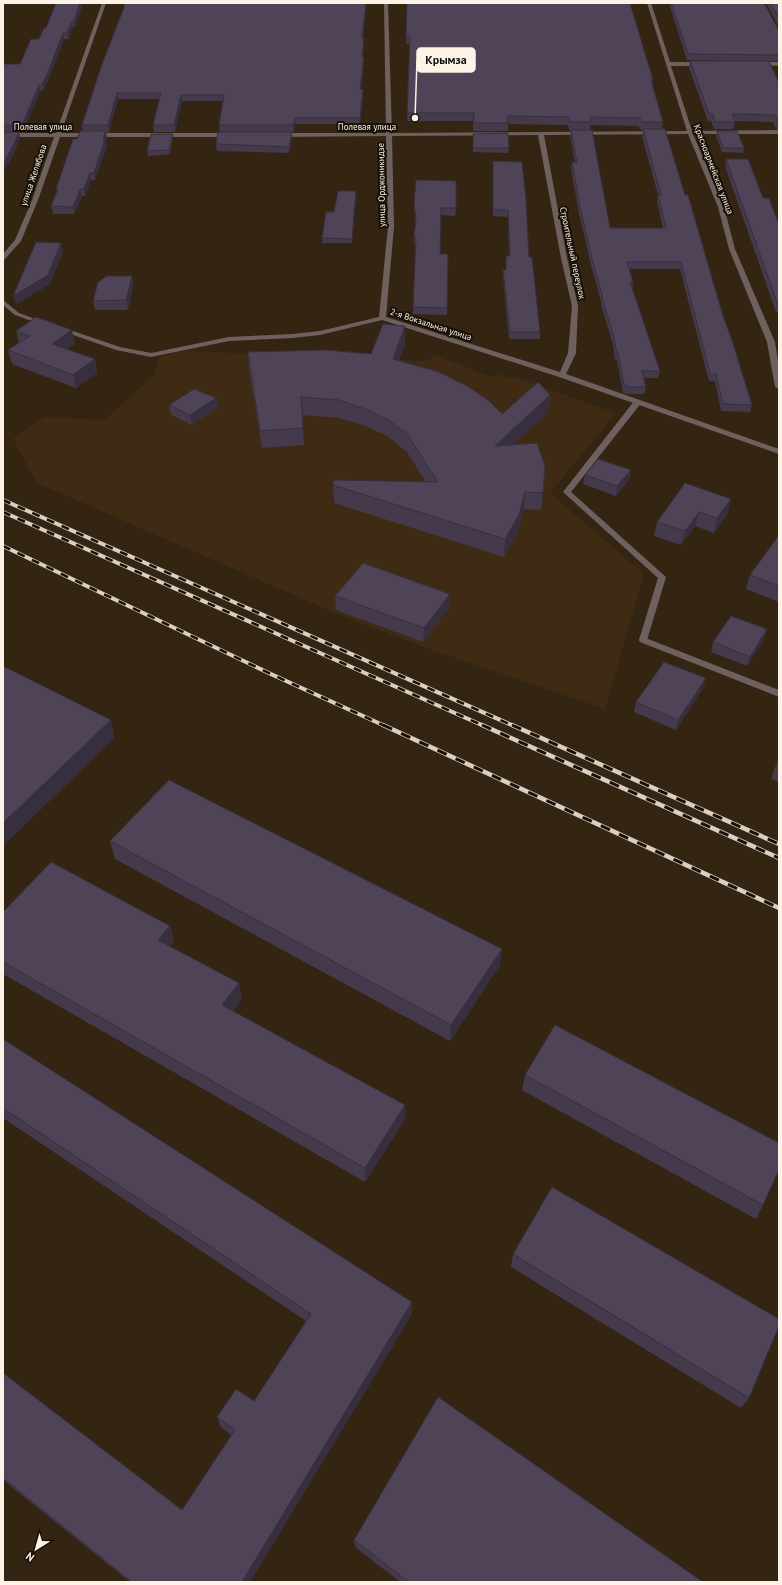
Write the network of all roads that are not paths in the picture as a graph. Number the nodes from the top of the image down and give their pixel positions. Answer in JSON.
{"nodes":[{"id":1,"x":104,"y":3,"type":"edge"},
{"id":2,"x":386,"y":3,"type":"edge"},
{"id":3,"x":648,"y":3,"type":"edge"},
{"id":4,"x":667,"y":64,"type":"junction"},
{"id":5,"x":707,"y":64,"type":"edge"},
{"id":6,"x":747,"y":64,"type":"edge"},
{"id":7,"x":779,"y":64,"type":"edge"},
{"id":8,"x":779,"y":132,"type":"edge"},
{"id":9,"x":690,"y":133,"type":"junction"},
{"id":10,"x":542,"y":134,"type":"junction"},
{"id":11,"x":3,"y":135,"type":"edge"},
{"id":12,"x":57,"y":135,"type":"junction"},
{"id":13,"x":239,"y":135,"type":"edge"},
{"id":14,"x":270,"y":135,"type":"edge"},
{"id":15,"x":388,"y":135,"type":"junction"},
{"id":16,"x":3,"y":258,"type":"edge"},
{"id":17,"x":3,"y":302,"type":"edge"},
{"id":18,"x":382,"y":318,"type":"junction"},
{"id":19,"x":562,"y":375,"type":"junction"},
{"id":20,"x":779,"y":387,"type":"edge"},
{"id":21,"x":638,"y":402,"type":"junction"},
{"id":22,"x":779,"y":452,"type":"edge"},
{"id":23,"x":779,"y":694,"type":"edge"}],
"edges":[{"from":1,"to":12,"type":"street","name":"улица Желябова"},
{"from":2,"to":15,"type":"street","name":"улица Орджоникидзе"},
{"from":3,"to":4,"type":"street","name":"Красноармейская улица"},
{"from":4,"to":5,"type":"street"},
{"from":4,"to":9,"type":"street","name":"Красноармейская улица"},
{"from":6,"to":7,"type":"street"},
{"from":8,"to":9,"type":"street","name":"Полевая улица"},
{"from":9,"to":10,"type":"street","name":"Полевая улица"},
{"from":9,"to":20,"type":"street","name":"Красноармейская улица"},
{"from":10,"to":15,"type":"street","name":"Полевая улица"},
{"from":10,"to":19,"type":"street","name":"Строительный переулок"},
{"from":11,"to":12,"type":"street","name":"Полевая улица"},
{"from":12,"to":13,"type":"street","name":"Полевая улица"},
{"from":12,"to":16,"type":"street","name":"улица Желябова"},
{"from":14,"to":15,"type":"street","name":"Полевая улица"},
{"from":15,"to":18,"type":"street","name":"улица Орджоникидзе"},
{"from":17,"to":18,"type":"street","name":"2-я Вокзальная улица"},
{"from":18,"to":19,"type":"street","name":"2-я Вокзальная улица"},
{"from":19,"to":21,"type":"street","name":"2-я Вокзальная улица"},
{"from":21,"to":22,"type":"street","name":"2-я Вокзальная улица"},
{"from":21,"to":23,"type":"street"}]}
